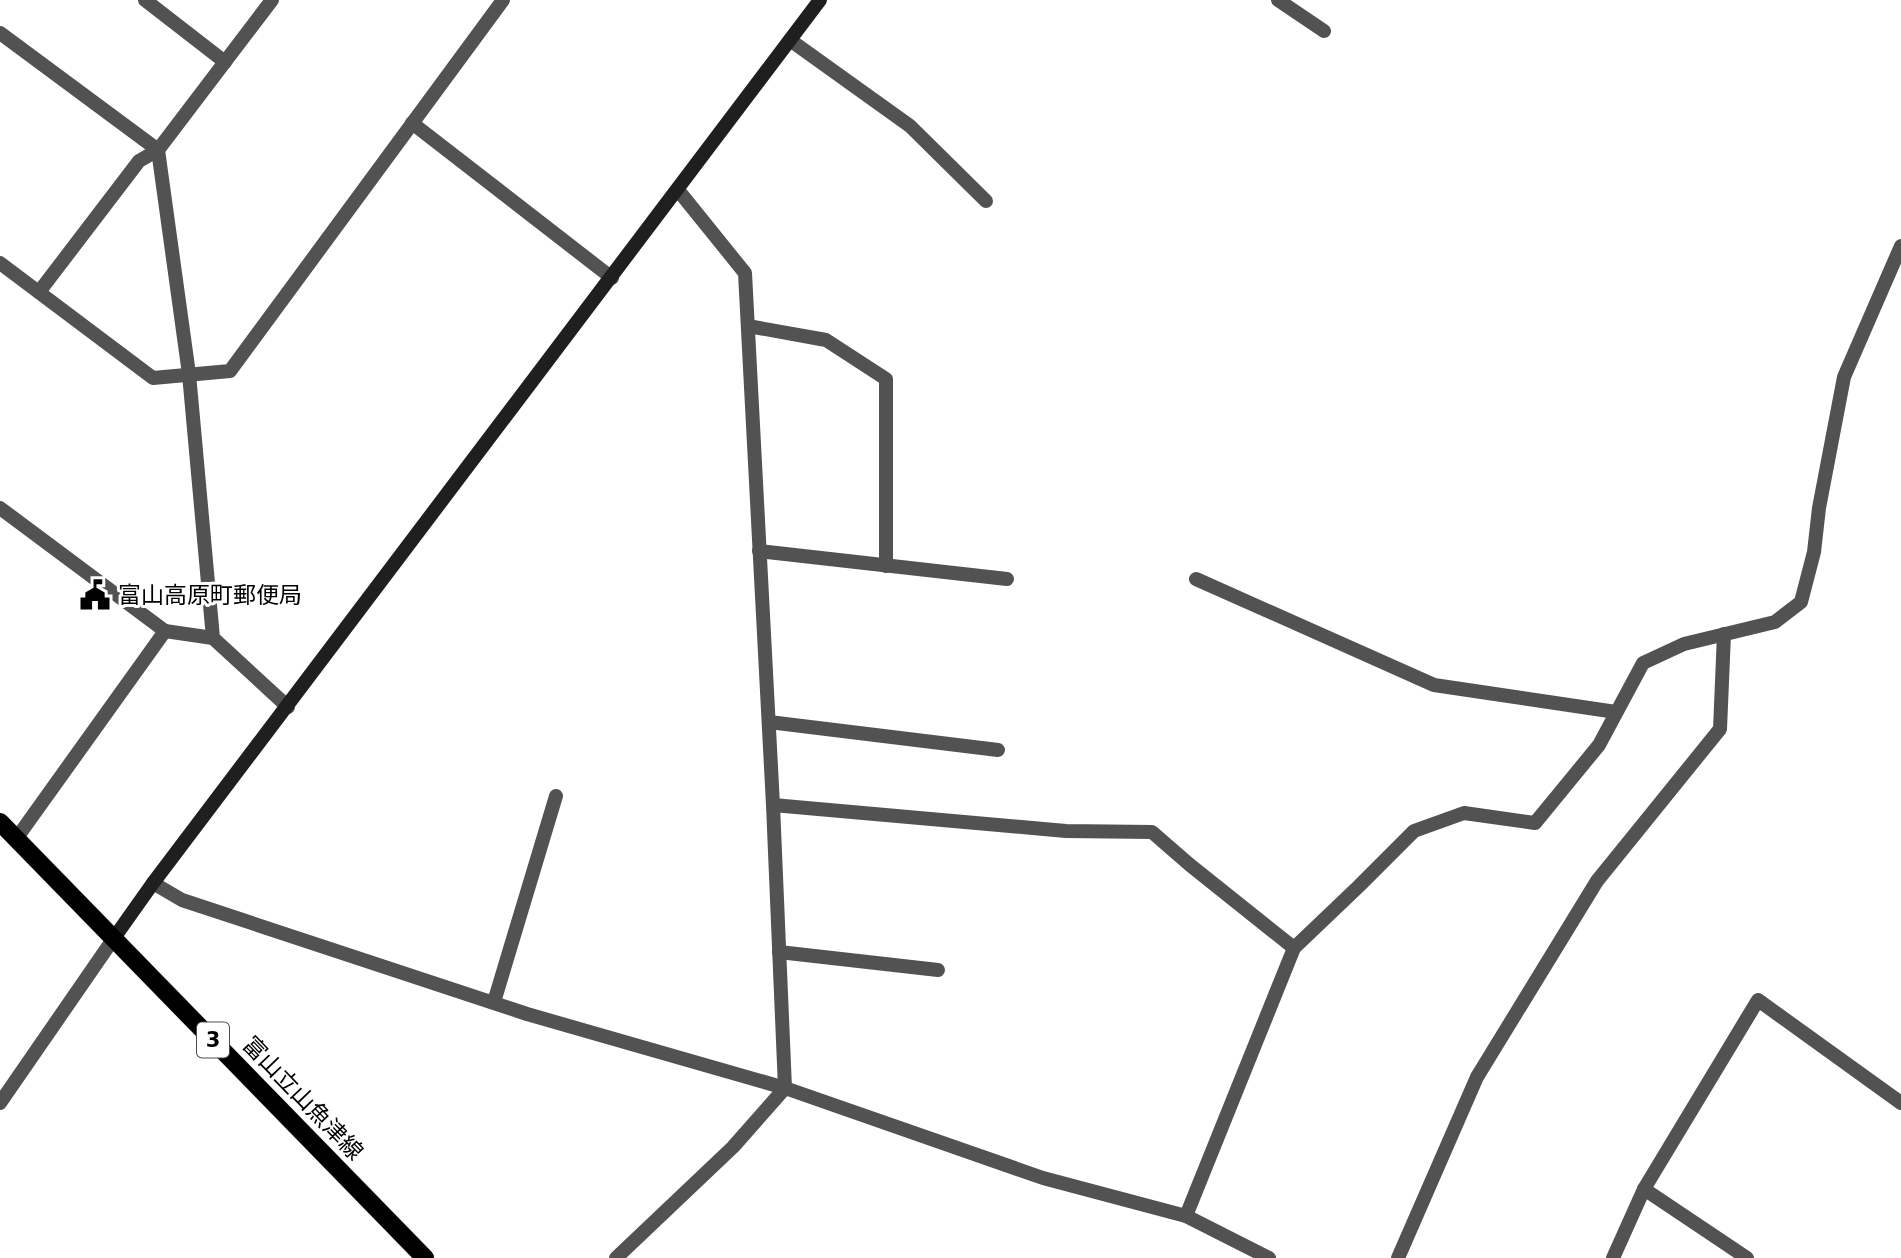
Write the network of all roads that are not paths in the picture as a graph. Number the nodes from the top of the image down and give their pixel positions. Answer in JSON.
{"nodes":[{"id":1,"x":145,"y":0,"type":"edge"},
{"id":2,"x":272,"y":0,"type":"edge"},
{"id":3,"x":503,"y":0,"type":"edge"},
{"id":4,"x":820,"y":0,"type":"edge"},
{"id":5,"x":1279,"y":0,"type":"edge"},
{"id":6,"x":1324,"y":31,"type":"dead end"},
{"id":7,"x":0,"y":33,"type":"edge"},
{"id":8,"x":790,"y":40,"type":"junction"},
{"id":9,"x":225,"y":62,"type":"junction"},
{"id":10,"x":412,"y":123,"type":"junction"},
{"id":11,"x":158,"y":150,"type":"junction"},
{"id":12,"x":678,"y":190,"type":"junction"},
{"id":13,"x":986,"y":201,"type":"dead end"},
{"id":14,"x":1901,"y":246,"type":"edge"},
{"id":15,"x":0,"y":263,"type":"edge"},
{"id":16,"x":611,"y":278,"type":"junction"},
{"id":17,"x":38,"y":292,"type":"junction"},
{"id":18,"x":748,"y":326,"type":"junction"},
{"id":19,"x":190,"y":374,"type":"junction"},
{"id":20,"x":0,"y":508,"type":"edge"},
{"id":21,"x":760,"y":551,"type":"junction"},
{"id":22,"x":886,"y":566,"type":"junction"},
{"id":23,"x":1007,"y":579,"type":"dead end"},
{"id":24,"x":1196,"y":579,"type":"dead end"},
{"id":25,"x":165,"y":631,"type":"junction"},
{"id":26,"x":1724,"y":634,"type":"junction"},
{"id":27,"x":213,"y":638,"type":"junction"},
{"id":28,"x":288,"y":707,"type":"junction"},
{"id":29,"x":1616,"y":712,"type":"junction"},
{"id":30,"x":769,"y":722,"type":"junction"},
{"id":31,"x":998,"y":750,"type":"dead end"},
{"id":32,"x":556,"y":796,"type":"dead end"},
{"id":33,"x":773,"y":804,"type":"junction"},
{"id":34,"x":0,"y":822,"type":"edge"},
{"id":35,"x":16,"y":839,"type":"junction"},
{"id":36,"x":153,"y":883,"type":"junction"},
{"id":37,"x":114,"y":938,"type":"junction"},
{"id":38,"x":1294,"y":948,"type":"junction"},
{"id":39,"x":779,"y":952,"type":"junction"},
{"id":40,"x":938,"y":970,"type":"dead end"},
{"id":41,"x":494,"y":1002,"type":"junction"},
{"id":42,"x":785,"y":1088,"type":"junction"},
{"id":43,"x":0,"y":1102,"type":"edge"},
{"id":44,"x":1901,"y":1103,"type":"edge"},
{"id":45,"x":1644,"y":1189,"type":"junction"},
{"id":46,"x":1186,"y":1216,"type":"junction"},
{"id":47,"x":425,"y":1258,"type":"edge"},
{"id":48,"x":616,"y":1258,"type":"edge"},
{"id":49,"x":1269,"y":1258,"type":"edge"},
{"id":50,"x":1398,"y":1258,"type":"edge"},
{"id":51,"x":1613,"y":1258,"type":"edge"},
{"id":52,"x":1746,"y":1258,"type":"edge"}],
"edges":[{"from":1,"to":9,"type":"street"},
{"from":2,"to":9,"type":"street"},
{"from":3,"to":10,"type":"street"},
{"from":4,"to":8,"type":"street"},
{"from":5,"to":6,"type":"street"},
{"from":7,"to":11,"type":"street"},
{"from":8,"to":12,"type":"street"},
{"from":8,"to":13,"type":"street"},
{"from":9,"to":11,"type":"street"},
{"from":10,"to":16,"type":"street"},
{"from":10,"to":19,"type":"street"},
{"from":11,"to":17,"type":"street"},
{"from":11,"to":19,"type":"street"},
{"from":12,"to":16,"type":"street"},
{"from":12,"to":18,"type":"street"},
{"from":14,"to":26,"type":"street"},
{"from":15,"to":17,"type":"street"},
{"from":16,"to":28,"type":"street"},
{"from":17,"to":19,"type":"street"},
{"from":18,"to":21,"type":"street"},
{"from":18,"to":22,"type":"street"},
{"from":19,"to":27,"type":"street"},
{"from":20,"to":25,"type":"street"},
{"from":21,"to":22,"type":"street"},
{"from":21,"to":30,"type":"street"},
{"from":22,"to":23,"type":"street"},
{"from":24,"to":29,"type":"street"},
{"from":25,"to":27,"type":"street"},
{"from":25,"to":35,"type":"street"},
{"from":26,"to":29,"type":"street"},
{"from":26,"to":50,"type":"street"},
{"from":27,"to":28,"type":"street"},
{"from":28,"to":36,"type":"street"},
{"from":29,"to":38,"type":"street"},
{"from":30,"to":31,"type":"street"},
{"from":30,"to":33,"type":"street"},
{"from":32,"to":41,"type":"street"},
{"from":33,"to":38,"type":"street"},
{"from":33,"to":39,"type":"street"},
{"from":34,"to":35,"type":"main road","name":"富山立山魚津線","number":"3"},
{"from":35,"to":37,"type":"main road","name":"富山立山魚津線","number":"3"},
{"from":36,"to":37,"type":"street"},
{"from":36,"to":41,"type":"street"},
{"from":37,"to":43,"type":"street"},
{"from":37,"to":47,"type":"main road","name":"富山立山魚津線","number":"3"},
{"from":38,"to":46,"type":"street"},
{"from":39,"to":40,"type":"street"},
{"from":39,"to":42,"type":"street"},
{"from":41,"to":42,"type":"street"},
{"from":42,"to":46,"type":"street"},
{"from":42,"to":48,"type":"street"},
{"from":44,"to":45,"type":"street"},
{"from":45,"to":51,"type":"street"},
{"from":45,"to":52,"type":"street"},
{"from":46,"to":49,"type":"street"}]}
